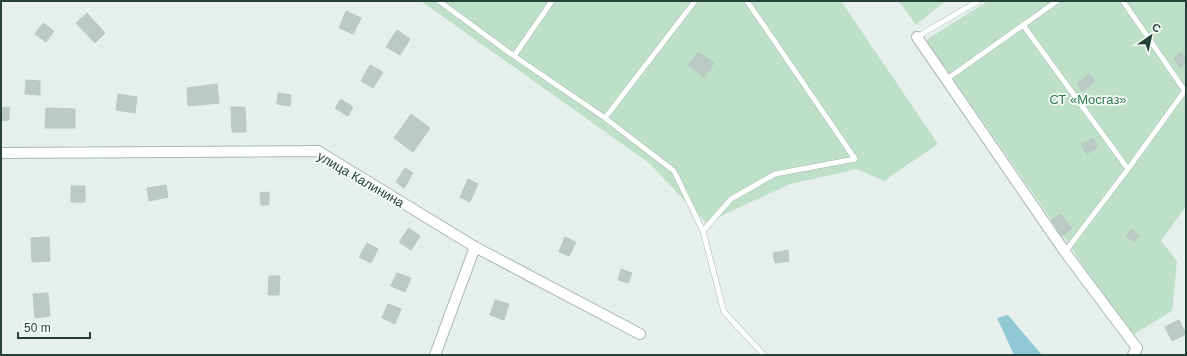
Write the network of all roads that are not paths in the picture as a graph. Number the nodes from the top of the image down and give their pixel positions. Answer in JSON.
{"nodes":[{"id":1,"x":439,"y":1,"type":"edge"},
{"id":2,"x":552,"y":1,"type":"edge"},
{"id":3,"x":695,"y":1,"type":"edge"},
{"id":4,"x":747,"y":1,"type":"edge"},
{"id":5,"x":978,"y":1,"type":"edge"},
{"id":6,"x":1056,"y":1,"type":"edge"},
{"id":7,"x":1123,"y":1,"type":"edge"},
{"id":8,"x":1023,"y":25,"type":"junction"},
{"id":9,"x":917,"y":37,"type":"joint"},
{"id":10,"x":514,"y":56,"type":"junction"},
{"id":11,"x":947,"y":79,"type":"junction"},
{"id":12,"x":1185,"y":90,"type":"edge"},
{"id":13,"x":605,"y":118,"type":"junction"},
{"id":14,"x":1,"y":153,"type":"edge"},
{"id":15,"x":1128,"y":169,"type":"junction"},
{"id":16,"x":703,"y":231,"type":"junction"},
{"id":17,"x":475,"y":247,"type":"junction"},
{"id":18,"x":1065,"y":252,"type":"junction"},
{"id":19,"x":640,"y":334,"type":"dead end"},
{"id":20,"x":435,"y":355,"type":"edge"},
{"id":21,"x":764,"y":355,"type":"edge"},
{"id":22,"x":1133,"y":355,"type":"edge"}],
"edges":[{"from":1,"to":10,"type":"lane"},
{"from":2,"to":10,"type":"lane"},
{"from":3,"to":13,"type":"lane"},
{"from":4,"to":16,"type":"lane"},
{"from":5,"to":9,"type":"lane"},
{"from":6,"to":8,"type":"lane"},
{"from":7,"to":12,"type":"lane"},
{"from":8,"to":11,"type":"lane"},
{"from":8,"to":15,"type":"lane"},
{"from":9,"to":11,"type":"street"},
{"from":10,"to":13,"type":"lane"},
{"from":11,"to":18,"type":"street"},
{"from":12,"to":15,"type":"lane"},
{"from":13,"to":16,"type":"lane"},
{"from":14,"to":17,"type":"street","name":"улица Калинина"},
{"from":15,"to":18,"type":"lane"},
{"from":16,"to":21,"type":"lane"},
{"from":17,"to":19,"type":"street","name":"улица Калинина"},
{"from":17,"to":20,"type":"street"},
{"from":18,"to":22,"type":"street"}]}
